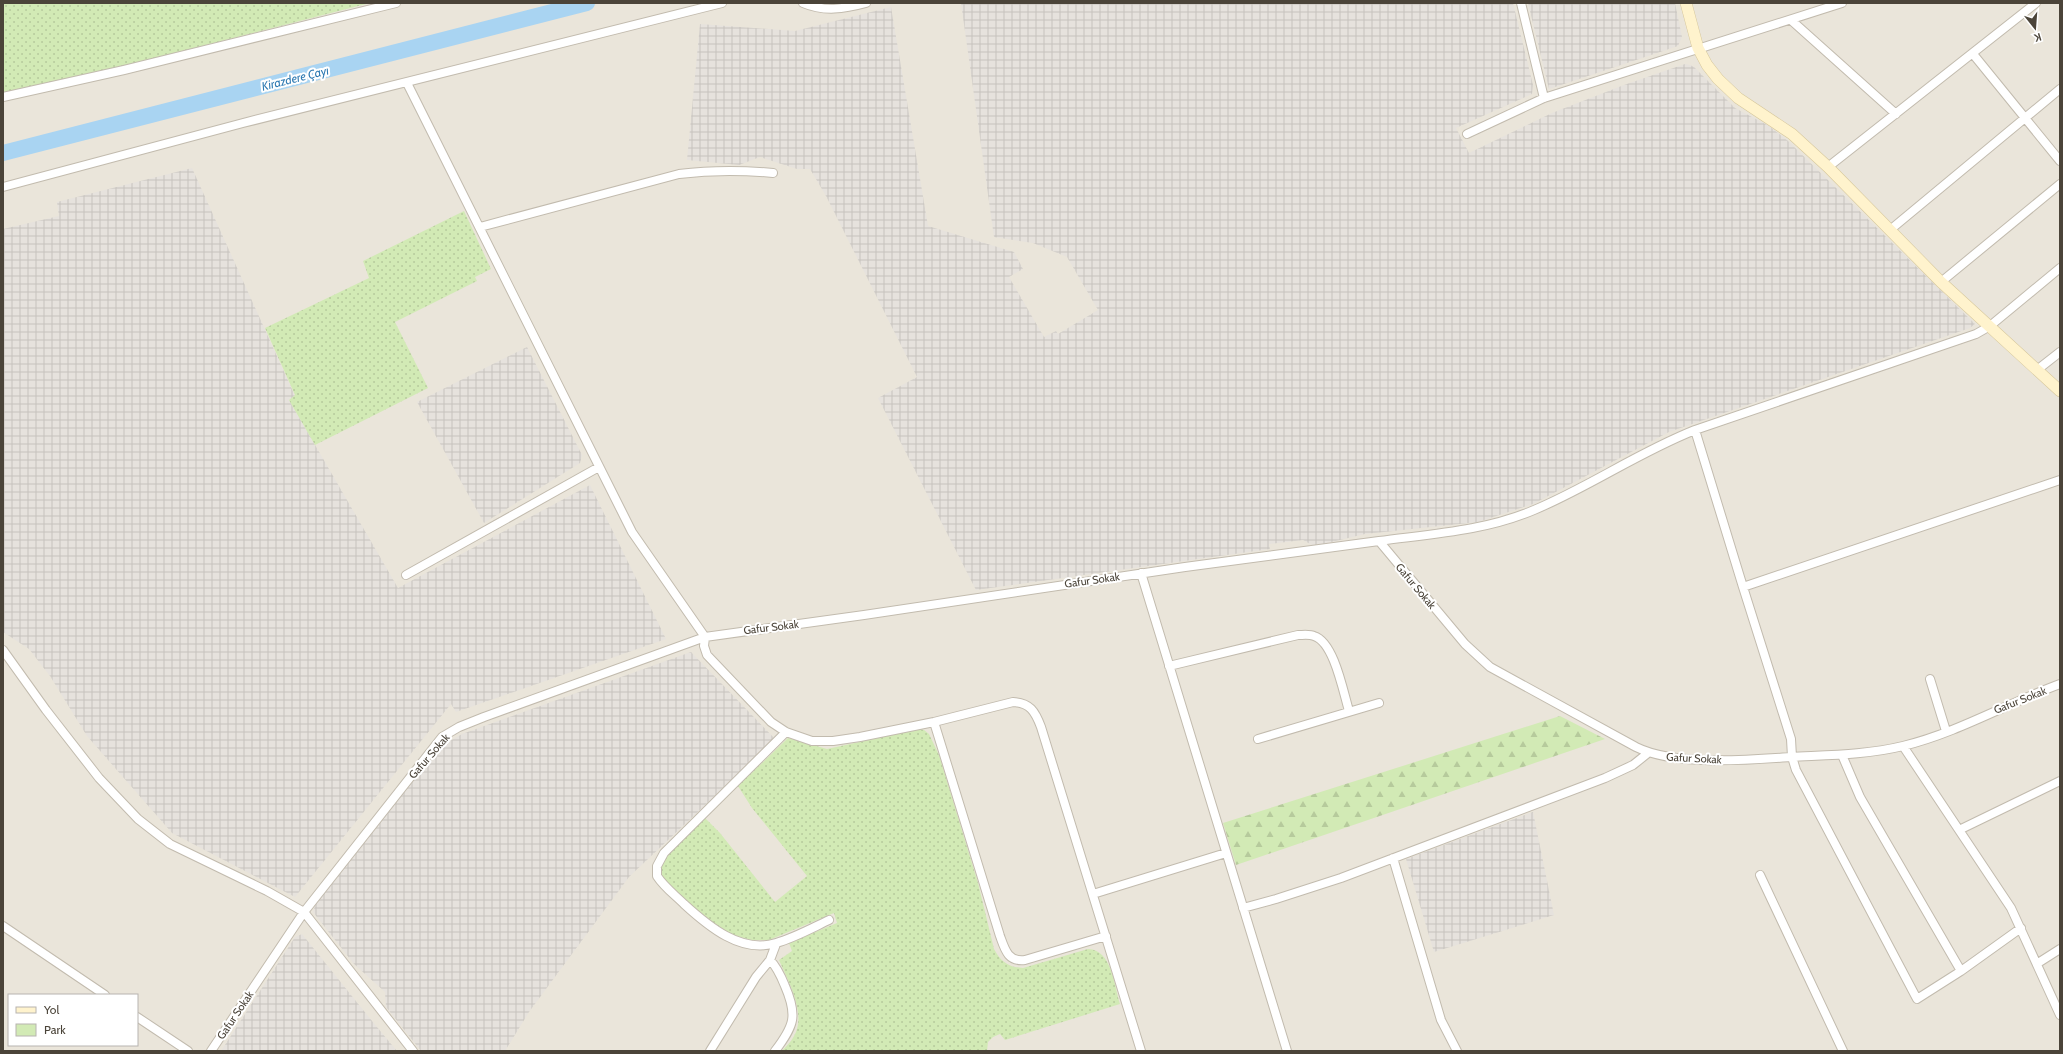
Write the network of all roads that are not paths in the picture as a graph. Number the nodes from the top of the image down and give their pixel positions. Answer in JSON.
{"nodes":[{"id":1,"x":395,"y":3,"type":"edge"},
{"id":2,"x":722,"y":3,"type":"edge"},
{"id":3,"x":803,"y":3,"type":"edge"},
{"id":4,"x":866,"y":3,"type":"edge"},
{"id":5,"x":1521,"y":3,"type":"edge"},
{"id":6,"x":1686,"y":3,"type":"edge"},
{"id":7,"x":1842,"y":3,"type":"edge"},
{"id":8,"x":2036,"y":3,"type":"edge"},
{"id":9,"x":1791,"y":20,"type":"junction"},
{"id":10,"x":1698,"y":48,"type":"junction"},
{"id":11,"x":1973,"y":54,"type":"junction"},
{"id":12,"x":407,"y":83,"type":"junction"},
{"id":13,"x":2060,"y":89,"type":"edge"},
{"id":14,"x":3,"y":97,"type":"edge"},
{"id":15,"x":1544,"y":98,"type":"junction"},
{"id":16,"x":1896,"y":114,"type":"junction"},
{"id":17,"x":2024,"y":118,"type":"junction"},
{"id":18,"x":1467,"y":134,"type":"dead end"},
{"id":19,"x":2060,"y":161,"type":"edge"},
{"id":20,"x":1828,"y":167,"type":"junction"},
{"id":21,"x":773,"y":173,"type":"dead end"},
{"id":22,"x":2060,"y":184,"type":"edge"},
{"id":23,"x":3,"y":187,"type":"edge"},
{"id":24,"x":480,"y":228,"type":"junction"},
{"id":25,"x":1890,"y":230,"type":"junction"},
{"id":26,"x":2060,"y":268,"type":"edge"},
{"id":27,"x":1941,"y":282,"type":"junction"},
{"id":28,"x":1990,"y":326,"type":"junction"},
{"id":29,"x":2060,"y":352,"type":"edge"},
{"id":30,"x":2037,"y":370,"type":"junction"},
{"id":31,"x":2060,"y":391,"type":"edge"},
{"id":32,"x":1695,"y":430,"type":"junction"},
{"id":33,"x":599,"y":467,"type":"junction"},
{"id":34,"x":2060,"y":480,"type":"edge"},
{"id":35,"x":1379,"y":542,"type":"junction"},
{"id":36,"x":1141,"y":573,"type":"junction"},
{"id":37,"x":406,"y":575,"type":"dead end"},
{"id":38,"x":1743,"y":587,"type":"junction"},
{"id":39,"x":705,"y":637,"type":"junction"},
{"id":40,"x":4,"y":653,"type":"edge"},
{"id":41,"x":1169,"y":666,"type":"junction"},
{"id":42,"x":1930,"y":679,"type":"dead end"},
{"id":43,"x":2060,"y":684,"type":"edge"},
{"id":44,"x":1379,"y":703,"type":"dead end"},
{"id":45,"x":1349,"y":711,"type":"junction"},
{"id":46,"x":934,"y":722,"type":"junction"},
{"id":47,"x":1946,"y":731,"type":"junction"},
{"id":48,"x":786,"y":732,"type":"junction"},
{"id":49,"x":1258,"y":739,"type":"dead end"},
{"id":50,"x":1903,"y":746,"type":"junction"},
{"id":51,"x":1648,"y":753,"type":"junction"},
{"id":52,"x":1842,"y":755,"type":"junction"},
{"id":53,"x":1792,"y":757,"type":"junction"},
{"id":54,"x":2060,"y":781,"type":"edge"},
{"id":55,"x":1959,"y":830,"type":"junction"},
{"id":56,"x":1226,"y":853,"type":"junction"},
{"id":57,"x":1393,"y":858,"type":"junction"},
{"id":58,"x":1760,"y":876,"type":"dead end"},
{"id":59,"x":1093,"y":894,"type":"junction"},
{"id":60,"x":1243,"y":908,"type":"junction"},
{"id":61,"x":304,"y":912,"type":"junction"},
{"id":62,"x":829,"y":920,"type":"dead end"},
{"id":63,"x":3,"y":926,"type":"edge"},
{"id":64,"x":2022,"y":928,"type":"junction"},
{"id":65,"x":1106,"y":936,"type":"junction"},
{"id":66,"x":776,"y":944,"type":"junction"},
{"id":67,"x":2060,"y":949,"type":"edge"},
{"id":68,"x":770,"y":960,"type":"junction"},
{"id":69,"x":2038,"y":964,"type":"junction"},
{"id":70,"x":1961,"y":971,"type":"junction"},
{"id":71,"x":104,"y":994,"type":"edge"},
{"id":72,"x":2060,"y":1015,"type":"edge"},
{"id":73,"x":138,"y":1018,"type":"edge"},
{"id":74,"x":188,"y":1051,"type":"edge"},
{"id":75,"x":211,"y":1051,"type":"edge"},
{"id":76,"x":413,"y":1051,"type":"edge"},
{"id":77,"x":710,"y":1051,"type":"edge"},
{"id":78,"x":775,"y":1051,"type":"edge"},
{"id":79,"x":1141,"y":1051,"type":"edge"},
{"id":80,"x":1287,"y":1051,"type":"edge"},
{"id":81,"x":1457,"y":1051,"type":"edge"},
{"id":82,"x":1843,"y":1051,"type":"edge"}],
"edges":[{"from":1,"to":14,"type":"street"},
{"from":2,"to":12,"type":"street"},
{"from":3,"to":4,"type":"street"},
{"from":5,"to":15,"type":"street"},
{"from":6,"to":10,"type":"street"},
{"from":7,"to":9,"type":"street"},
{"from":8,"to":11,"type":"street"},
{"from":9,"to":10,"type":"street"},
{"from":9,"to":16,"type":"street"},
{"from":10,"to":15,"type":"street"},
{"from":10,"to":20,"type":"street"},
{"from":11,"to":16,"type":"street"},
{"from":11,"to":17,"type":"street"},
{"from":12,"to":23,"type":"street"},
{"from":12,"to":24,"type":"street"},
{"from":13,"to":17,"type":"street"},
{"from":15,"to":18,"type":"street"},
{"from":16,"to":20,"type":"street"},
{"from":17,"to":19,"type":"street"},
{"from":17,"to":25,"type":"street"},
{"from":20,"to":25,"type":"street"},
{"from":21,"to":24,"type":"street"},
{"from":22,"to":27,"type":"street"},
{"from":24,"to":33,"type":"street"},
{"from":25,"to":27,"type":"street"},
{"from":26,"to":28,"type":"street"},
{"from":27,"to":28,"type":"street"},
{"from":28,"to":30,"type":"street"},
{"from":28,"to":32,"type":"street"},
{"from":29,"to":30,"type":"street"},
{"from":30,"to":31,"type":"street"},
{"from":32,"to":35,"type":"street"},
{"from":32,"to":38,"type":"street"},
{"from":33,"to":37,"type":"street"},
{"from":33,"to":39,"type":"street"},
{"from":34,"to":38,"type":"street"},
{"from":35,"to":36,"type":"street","name":"Gafur Sokak"},
{"from":35,"to":51,"type":"street","name":"Gafur Sokak"},
{"from":36,"to":39,"type":"street","name":"Gafur Sokak"},
{"from":36,"to":41,"type":"street"},
{"from":38,"to":53,"type":"street"},
{"from":39,"to":48,"type":"street"},
{"from":39,"to":61,"type":"street","name":"Gafur Sokak"},
{"from":40,"to":61,"type":"street"},
{"from":41,"to":45,"type":"street"},
{"from":41,"to":56,"type":"street"},
{"from":42,"to":47,"type":"street"},
{"from":43,"to":47,"type":"street","name":"Gafur Sokak"},
{"from":44,"to":45,"type":"street"},
{"from":45,"to":49,"type":"street"},
{"from":46,"to":48,"type":"street"},
{"from":46,"to":59,"type":"street"},
{"from":46,"to":65,"type":"street"},
{"from":47,"to":50,"type":"street","name":"Gafur Sokak"},
{"from":48,"to":66,"type":"street"},
{"from":50,"to":52,"type":"street","name":"Gafur Sokak"},
{"from":50,"to":55,"type":"street"},
{"from":51,"to":53,"type":"street","name":"Gafur Sokak"},
{"from":51,"to":57,"type":"street"},
{"from":52,"to":53,"type":"street","name":"Gafur Sokak"},
{"from":52,"to":70,"type":"street"},
{"from":53,"to":70,"type":"street"},
{"from":54,"to":55,"type":"street"},
{"from":55,"to":64,"type":"street"},
{"from":56,"to":59,"type":"street"},
{"from":56,"to":60,"type":"street"},
{"from":57,"to":60,"type":"street"},
{"from":57,"to":81,"type":"street"},
{"from":58,"to":82,"type":"street"},
{"from":59,"to":65,"type":"street"},
{"from":60,"to":80,"type":"street"},
{"from":61,"to":75,"type":"street","name":"Gafur Sokak"},
{"from":61,"to":76,"type":"street"},
{"from":62,"to":66,"type":"street"},
{"from":63,"to":71,"type":"street"},
{"from":64,"to":69,"type":"street"},
{"from":64,"to":70,"type":"street"},
{"from":65,"to":79,"type":"street"},
{"from":66,"to":68,"type":"street"},
{"from":67,"to":69,"type":"street"},
{"from":68,"to":77,"type":"street"},
{"from":68,"to":78,"type":"street"},
{"from":69,"to":72,"type":"street"},
{"from":73,"to":74,"type":"street"}]}
